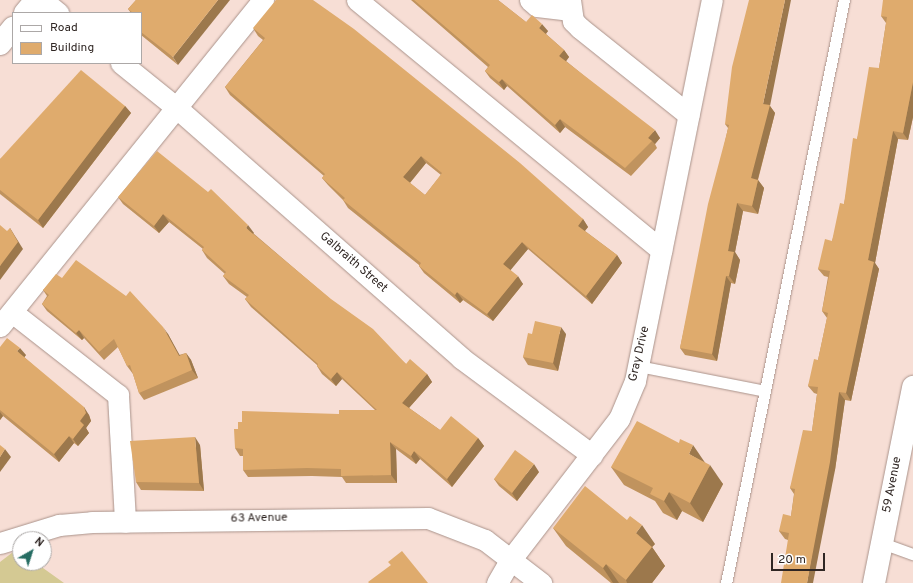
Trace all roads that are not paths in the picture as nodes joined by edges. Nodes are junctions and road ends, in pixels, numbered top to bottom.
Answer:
1 (36, 0) edge
2 (42, 0) edge
3 (263, 0) edge
4 (358, 0) edge
5 (530, 0) edge
6 (712, 0) edge
7 (844, 0) edge
8 (570, 5) edge
9 (26, 12) edge
10 (57, 12) edge
11 (12, 29) edge
12 (0, 44) edge
13 (121, 64) edge
14 (178, 109) junction
15 (689, 115) junction
16 (661, 250) junction
17 (6, 319) edge
18 (638, 366) junction
19 (913, 387) edge
20 (765, 391) junction
21 (592, 455) junction
22 (124, 522) junction
23 (0, 543) edge
24 (882, 543) junction
25 (913, 554) edge
26 (511, 559) junction
27 (497, 583) edge
28 (541, 583) edge
29 (726, 583) edge
30 (874, 583) edge

1 - 9 street
2 - 10 street
3 - 14 street
4 - 16 street
5 - 8 street
6 - 15 street, Gray Drive
7 - 20 lane
8 - 15 street
11 - 12 street
13 - 14 street, Galbraith Street
14 - 17 street
14 - 21 street, Galbraith Street
15 - 16 street, Gray Drive
16 - 18 street, Gray Drive
17 - 22 street
18 - 20 lane
18 - 21 street, Gray Drive
19 - 24 street, 59 Avenue
20 - 29 lane
21 - 26 street, Gray Drive
22 - 23 street, 63 Avenue
22 - 26 street, 63 Avenue
24 - 25 lane
24 - 30 street, 59 Avenue
26 - 27 street, Gray Drive
26 - 28 street, 63 Avenue

